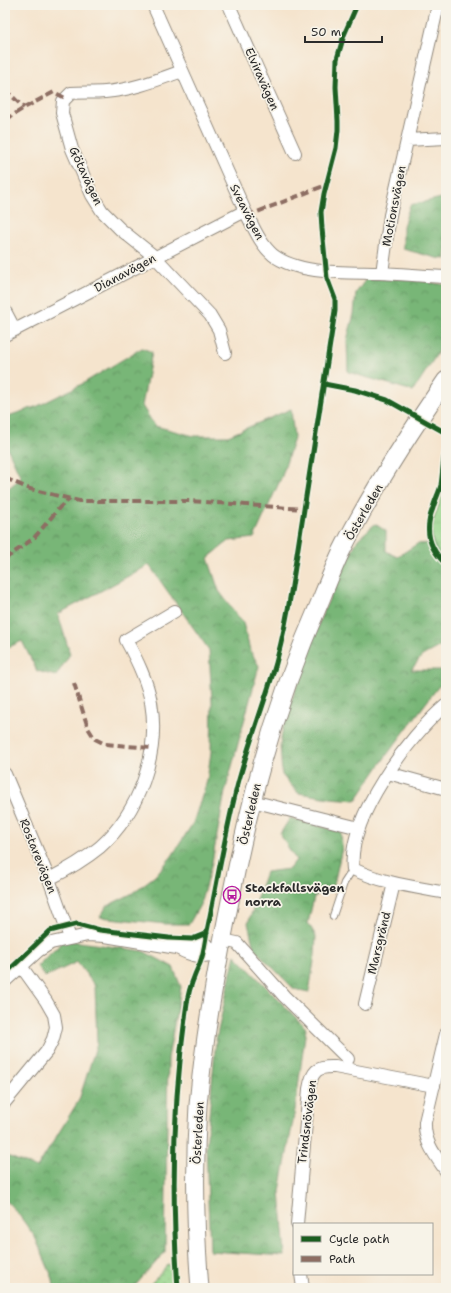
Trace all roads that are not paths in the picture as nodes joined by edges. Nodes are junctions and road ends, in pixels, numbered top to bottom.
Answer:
1 (153, 5) edge
2 (229, 5) edge
3 (438, 5) edge
4 (182, 71) junction
5 (446, 138) edge
6 (407, 140) junction
7 (295, 153) dead end
8 (245, 212) junction
9 (155, 257) junction
10 (382, 273) junction
11 (446, 277) edge
12 (5, 311) edge
13 (10, 332) edge
14 (225, 354) dead end
15 (446, 380) edge
16 (175, 611) dead end
17 (446, 705) edge
18 (388, 772) junction
19 (5, 774) edge
20 (446, 789) edge
21 (252, 801) junction
22 (359, 828) junction
23 (353, 869) junction
24 (48, 879) junction
25 (394, 883) junction
26 (446, 893) edge
27 (333, 916) dead end
28 (70, 938) junction
29 (220, 946) junction
30 (21, 966) junction
31 (5, 981) edge
32 (365, 1004) dead end
33 (446, 1034) edge
34 (348, 1059) dead end
35 (434, 1086) junction
36 (5, 1102) edge
37 (446, 1171) edge
38 (297, 1223) edge
39 (301, 1275) edge
40 (200, 1288) edge
41 (303, 1288) edge

1 - 4 street, Sveavägen
2 - 7 street, Elviravägen
3 - 6 street, Motionsvägen
4 - 8 street, Sveavägen
4 - 9 street, Götavägen
5 - 6 street
6 - 10 street, Motionsvägen
8 - 9 street, Dianavägen
8 - 10 street, Sveavägen
9 - 13 street, Dianavägen
9 - 14 street, Götavägen
10 - 11 street, Sveavägen
12 - 13 street
15 - 21 main road, Österleden
16 - 24 street
17 - 18 street
18 - 20 street
18 - 22 street
19 - 24 street, Rostarevägen
21 - 22 street
21 - 29 main road, Österleden
22 - 23 street
23 - 25 street
23 - 27 lane
24 - 28 street, Rostarevägen
25 - 26 street
25 - 32 street, Marsgränd
28 - 29 street
28 - 30 street
29 - 34 street
29 - 40 main road, Österleden
30 - 31 street
30 - 36 street
33 - 35 street
35 - 37 street
35 - 38 street, Trindsnövägen
39 - 41 street

